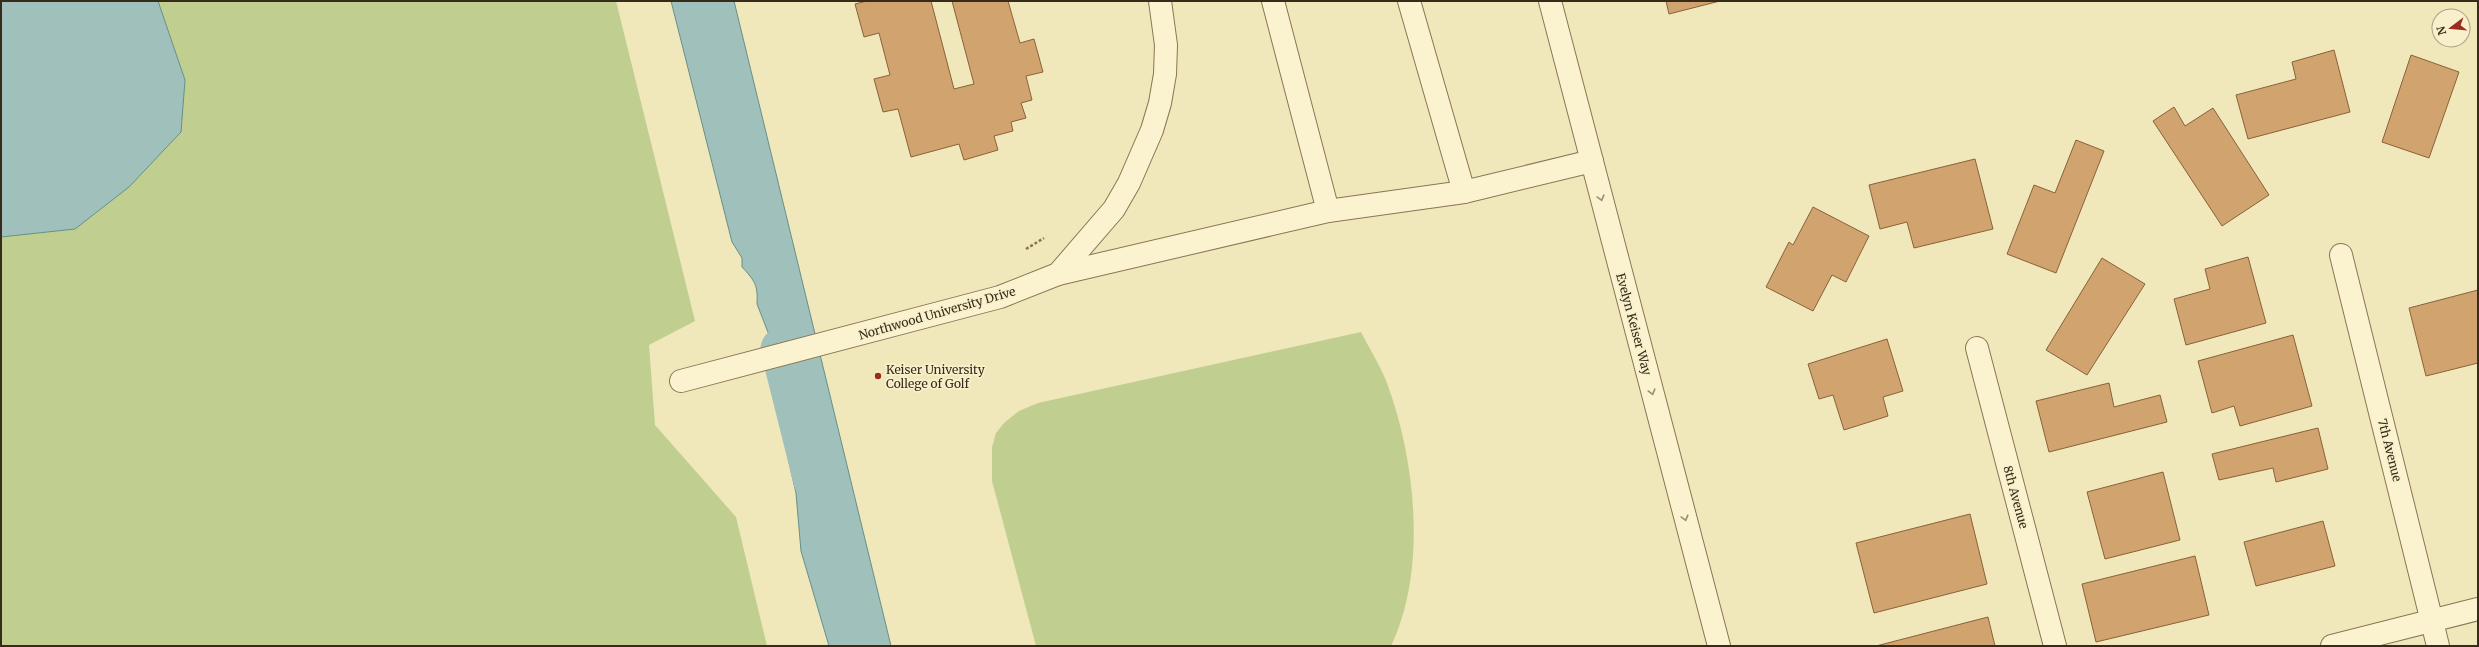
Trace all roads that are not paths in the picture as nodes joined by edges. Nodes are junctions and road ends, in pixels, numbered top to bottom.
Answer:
1 (1160, 1) edge
2 (1273, 1) edge
3 (1410, 1) edge
4 (1550, 1) edge
5 (1592, 161) junction
6 (1464, 192) junction
7 (1328, 211) junction
8 (2341, 255) dead end
9 (1058, 274) junction
10 (1977, 348) dead end
11 (682, 381) dead end
12 (2478, 609) edge
13 (2432, 621) junction
14 (1719, 646) edge
15 (2055, 646) edge
16 (2332, 646) edge
17 (2438, 646) edge

1 - 9 street, Northwood University Drive
2 - 7 street
3 - 6 street
4 - 5 street, Evelyn Keiser Way
5 - 6 street
5 -> 14 street, Evelyn Keiser Way
6 - 7 street
7 - 9 street
8 - 13 street, 7th Avenue
9 - 11 street, Northwood University Drive
10 - 15 street, 8th Avenue
12 - 13 street
13 - 16 street
13 - 17 street, 7th Avenue

